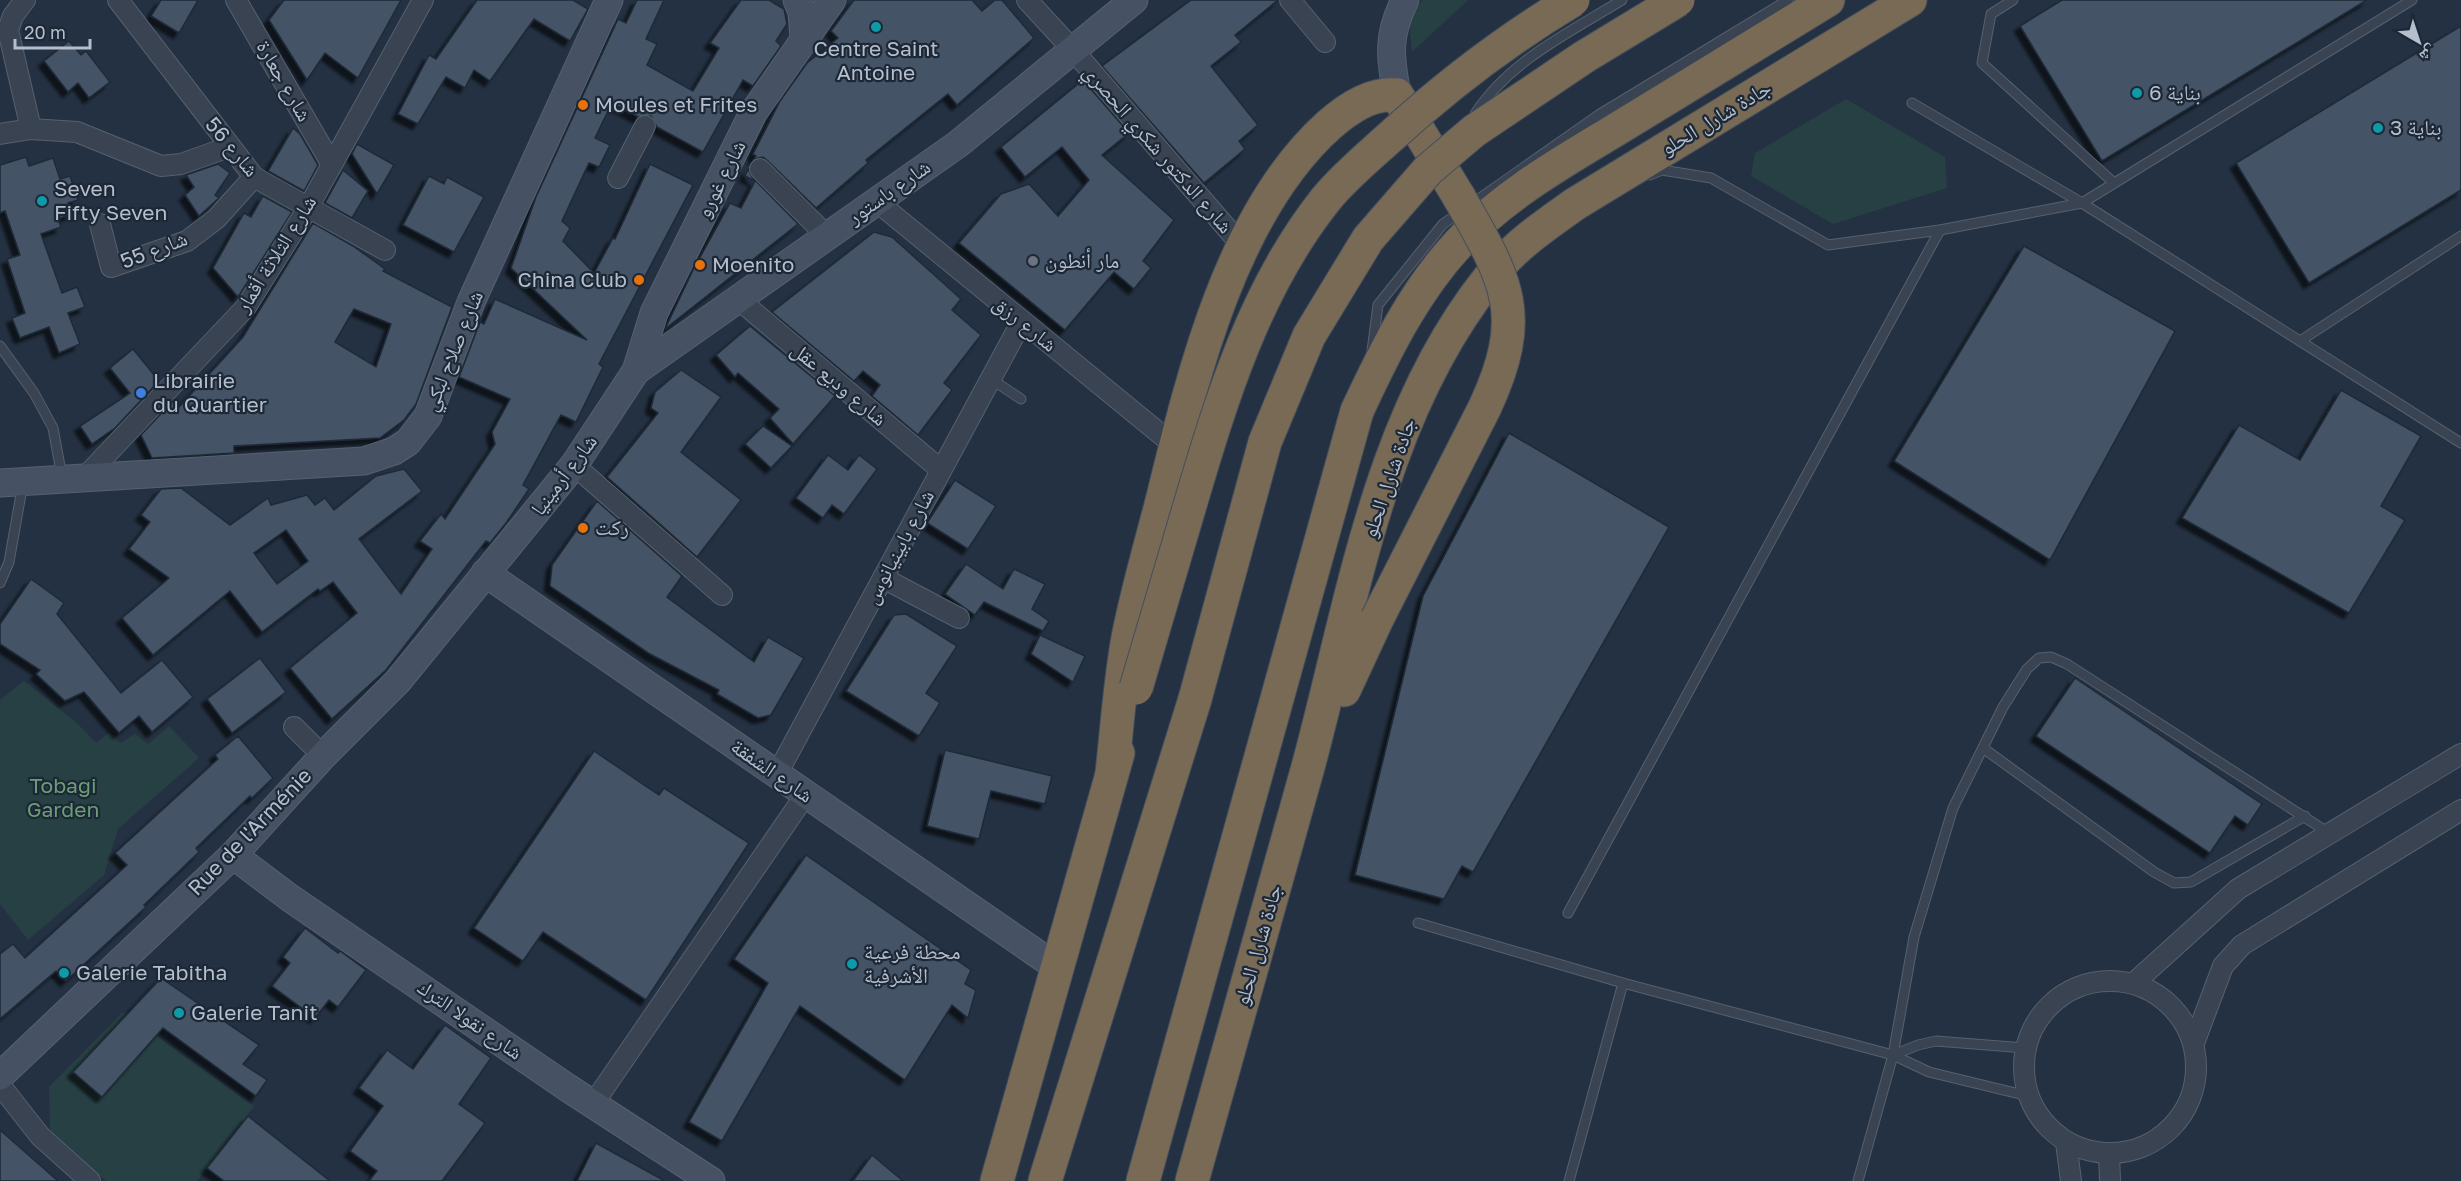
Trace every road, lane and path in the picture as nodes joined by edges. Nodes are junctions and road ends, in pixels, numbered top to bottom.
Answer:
1 (25, 0) edge
2 (118, 0) edge
3 (236, 0) edge
4 (423, 0) edge
5 (609, 0) edge
6 (797, 0) edge
7 (832, 0) edge
8 (1027, 0) edge
9 (1134, 0) edge
10 (1290, 0) edge
11 (1404, 0) edge
12 (1573, 0) edge
13 (1622, 0) edge
14 (1678, 0) edge
15 (1788, 0) edge
16 (1828, 0) edge
17 (1910, 0) edge
18 (2013, 0) edge
19 (2412, 0) edge
20 (804, 37) junction
21 (1325, 42) dead end
22 (1073, 50) junction
23 (1397, 95) junction
24 (1912, 103) dead end
25 (645, 126) dead end
26 (31, 129) junction
27 (0, 134) edge
28 (229, 147) junction
29 (1457, 157) dead end
30 (331, 163) junction
31 (760, 169) dead end
32 (254, 177) junction
33 (618, 178) dead end
34 (1641, 179) dead end
35 (1630, 183) dead end
36 (2114, 183) junction
37 (876, 201) junction
38 (2082, 203) junction
39 (1575, 204) junction
40 (308, 208) junction
41 (100, 224) dead end
42 (1940, 230) junction
43 (826, 235) junction
44 (2461, 236) edge
45 (1244, 248) junction
46 (385, 250) dead end
47 (737, 298) junction
48 (654, 313) junction
49 (1022, 321) junction
50 (682, 337) junction
51 (2300, 341) junction
52 (0, 346) edge
53 (636, 371) junction
54 (990, 379) junction
55 (1366, 391) junction
56 (1021, 399) dead end
57 (2461, 443) edge
58 (1175, 446) junction
59 (574, 465) junction
60 (941, 470) junction
61 (74, 478) junction
62 (11, 483) edge
63 (486, 573) junction
64 (883, 578) junction
65 (0, 583) edge
66 (722, 595) dead end
67 (959, 618) dead end
68 (294, 727) dead end
69 (1983, 747) junction
70 (2461, 754) edge
71 (323, 756) junction
72 (1309, 765) junction
73 (1112, 773) junction
74 (777, 774) junction
75 (806, 794) junction
76 (2461, 810) edge
77 (2305, 816) junction
78 (2330, 833) junction
79 (233, 855) junction
80 (1568, 913) dead end
81 (1418, 923) dead end
82 (1058, 968) junction
83 (1623, 982) junction
84 (2134, 983) junction
85 (2194, 1043) junction
86 (2025, 1048) junction
87 (1893, 1055) junction
88 (0, 1076) edge
89 (0, 1085) edge
90 (2028, 1096) junction
91 (593, 1104) junction
92 (2066, 1142) junction
93 (2109, 1154) junction
94 (90, 1181) edge
95 (711, 1181) edge
96 (998, 1181) edge
97 (1045, 1181) edge
98 (1143, 1181) edge
99 (1192, 1181) edge
100 (1569, 1181) edge
101 (1858, 1181) edge
102 (2071, 1181) edge
103 (2110, 1181) edge

1 - 26 street
2 - 28 street, شارع 56
3 - 30 street, شارع جعارة
4 - 30 street, شارع الثلاثة أقمار
5 - 61 street, شارع صلاح لبكي
6 - 20 street
7 - 20 street, شارع غورو
8 - 22 street, شارع الدكتور شكري الحصري
9 - 22 street, شارع باستور
10 - 21 street
11 - 23 street
12 - 73 highway, bridge
13 - 29 lane
14 - 97 highway, bridge
15 - 55 lane
16 - 55 highway, جادة شارل الحلو
17 - 39 highway, جادة شارل الحلو
18 - 36 lane
19 - 36 lane
20 - 48 street, شارع غورو
22 - 37 street, شارع باستور
22 - 45 street, شارع الدكتور شكري الحصري
23 - 45 highway
23 - 72 highway, bridge
24 - 38 lane
25 - 33 street
26 - 27 street
26 - 28 street
28 - 32 street, شارع 56
30 - 40 street, شارع الثلاثة أقمار
31 - 43 street
32 - 40 street, شارع 56
32 - 41 street, شارع 55
34 - 42 lane
35 - 39 lane
36 - 38 lane
37 - 43 street, شارع باستور
37 - 49 street, شارع رزق
38 - 42 lane
38 - 51 lane
39 - 72 highway, جادة شارل الحلو
40 - 46 street, شارع 56
40 - 61 street, شارع الثلاثة أقمار
42 - 80 lane
43 - 47 street, شارع باستور
44 - 51 lane
45 - 58 highway
47 - 50 street, شارع باستور
47 - 60 street, شارع وديع عقل
48 - 50 street
48 - 53 street, شارع غورو
49 - 54 street, شارع بابينيانوس
49 - 58 street, شارع رزق
50 - 53 street, شارع باستور
51 - 57 lane
52 - 61 lane
53 - 59 street, شارع أرمينيا
54 - 56 lane
54 - 60 street, شارع بابينيانوس
55 - 98 highway, جادة شارل الحلو
58 - 73 highway
59 - 63 street, شارع أرمينيا
59 - 66 street
60 - 64 street, شارع بابينيانوس
61 - 62 street, شارع صلاح لبكي
62 - 65 lane
63 - 71 street, Rue de l'Arménie
63 - 74 street, شارع الشفقة
64 - 67 street
64 - 74 street, شارع بابينيانوس
68 - 71 street
69 - 77 lane
69 - 77 lane
69 - 87 lane
70 - 78 street
71 - 79 street, Rue de l'Arménie
72 - 99 highway, جادة شارل الحلو
73 - 82 highway
74 - 75 street, شارع الشفقة
75 - 82 street, شارع الشفقة
75 - 91 street
76 - 85 street
77 - 78 lane
78 - 84 street
79 - 88 street, Rue de l'Arménie
79 - 91 street, شارع نقولا الترك
81 - 83 lane
82 - 96 highway
83 - 87 lane
83 - 100 lane
84 - 85 street
84 - 86 street
85 - 93 street
86 - 87 lane
86 - 90 street
87 - 90 lane
87 - 101 lane
89 - 94 street
90 - 92 street
91 - 95 street, شارع نقولا الترك
92 - 93 street
92 - 102 street
93 - 103 street

